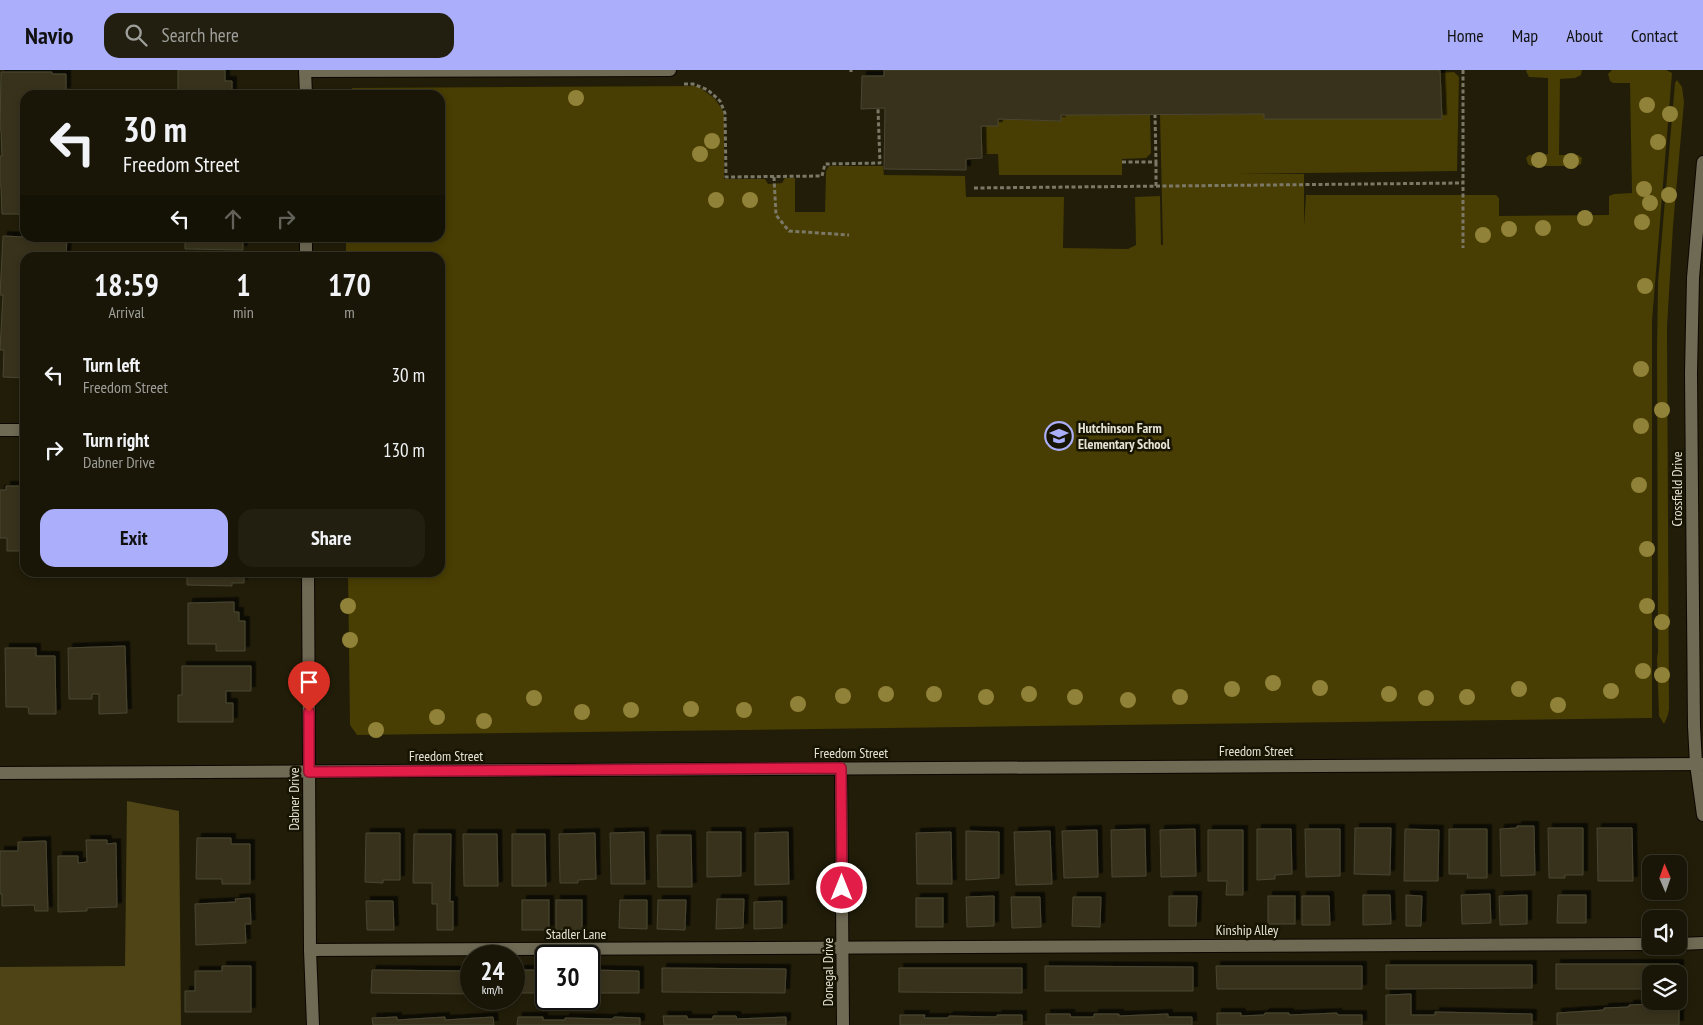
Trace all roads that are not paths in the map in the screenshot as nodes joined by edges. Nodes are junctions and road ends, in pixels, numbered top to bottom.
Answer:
1 (670, 70) edge
2 (305, 71) edge
3 (306, 90) edge
4 (1703, 162) edge
5 (0, 430) edge
6 (20, 430) edge
7 (308, 577) edge
8 (1700, 764) edge
9 (841, 768) junction
10 (309, 772) junction
11 (0, 773) edge
12 (1703, 815) edge
13 (1642, 944) edge
14 (1687, 944) edge
15 (1703, 944) edge
16 (843, 947) junction
17 (310, 950) junction
18 (313, 1025) edge
19 (843, 1025) edge

1 - 2 street
2 - 3 street
4 - 8 street, Crossfield Drive
5 - 6 street
7 - 10 street, Dabner Drive
8 - 9 street, Freedom Street
8 - 12 street, Crossfield Drive
9 - 10 street, Freedom Street
9 - 16 street, Donegal Drive
10 - 11 street, Freedom Street
10 - 17 street, Dabner Drive
13 - 16 street, Kinship Alley
14 - 15 street
16 - 17 street, Stadler Lane
16 - 19 street, Donegal Drive
17 - 18 street, Dabner Drive

